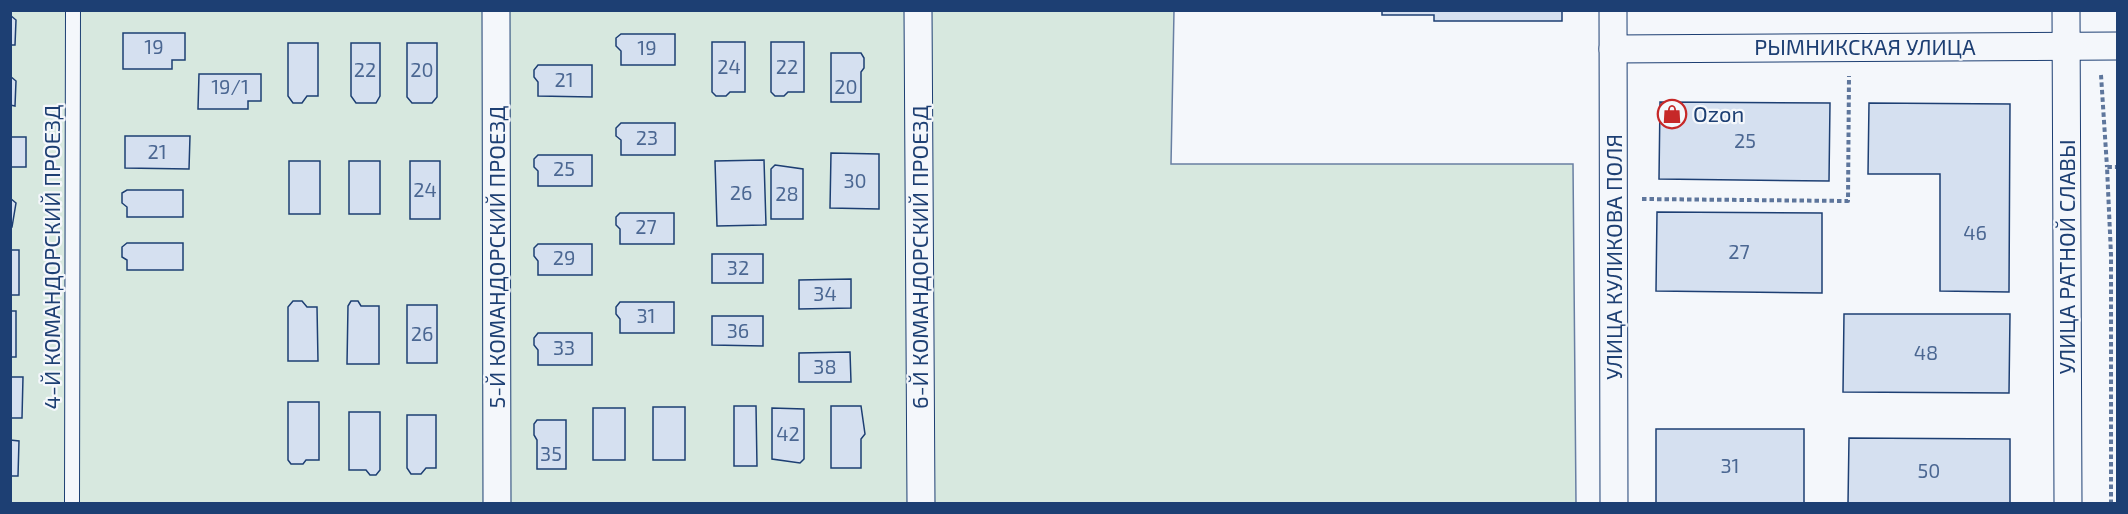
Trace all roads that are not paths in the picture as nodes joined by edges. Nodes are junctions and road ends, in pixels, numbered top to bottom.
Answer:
1 (73, 10) edge
2 (496, 10) edge
3 (918, 10) edge
4 (1613, 10) edge
5 (2066, 10) edge
6 (2066, 46) junction
7 (2118, 46) edge
8 (1613, 49) junction
9 (72, 504) edge
10 (497, 504) edge
11 (921, 504) edge
12 (1614, 504) edge
13 (2068, 504) edge

1 - 9 lane, 4-Й КОМАНДОРСКИЙ ПРОЕЗД
2 - 10 street, 5-Й КОМАНДОРСКИЙ ПРОЕЗД
3 - 11 street, 6-Й КОМАНДОРСКИЙ ПРОЕЗД
4 - 8 street, УЛИЦА КУЛИКОВА ПОЛЯ
5 - 6 street, УЛИЦА РАТНОЙ СЛАВЫ
6 - 7 street, РЫМНИКСКАЯ УЛИЦА
6 - 8 street, РЫМНИКСКАЯ УЛИЦА
6 - 13 street, УЛИЦА РАТНОЙ СЛАВЫ
8 - 12 street, УЛИЦА КУЛИКОВА ПОЛЯ

